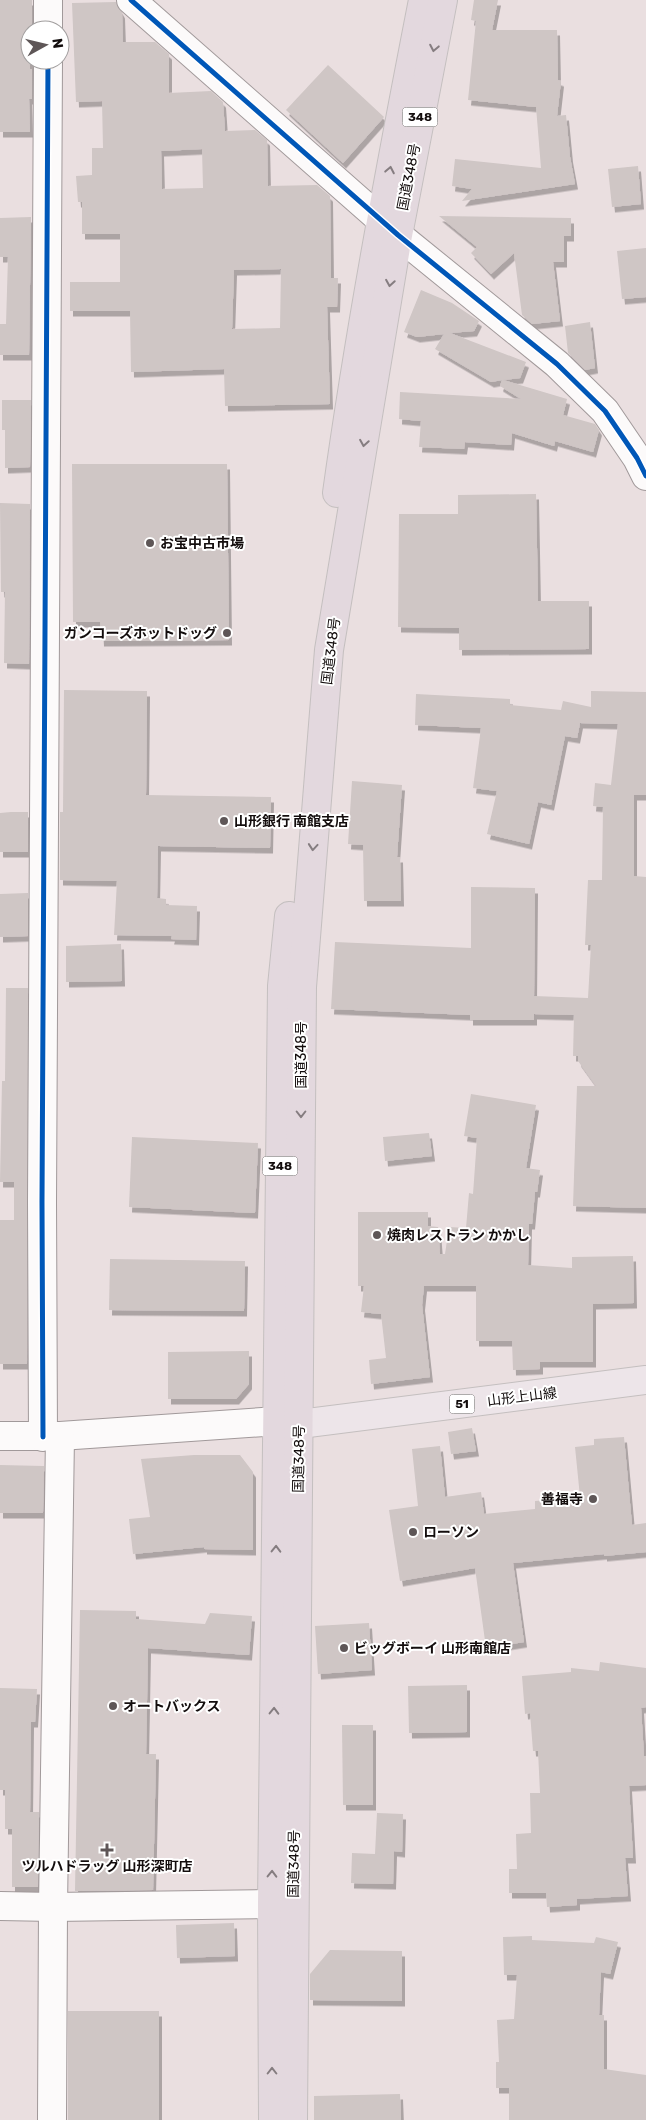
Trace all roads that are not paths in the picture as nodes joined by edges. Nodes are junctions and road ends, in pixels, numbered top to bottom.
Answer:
1 (48, 0) edge
2 (131, 0) edge
3 (423, 0) edge
4 (443, 0) edge
5 (48, 20) edge
6 (48, 70) edge
7 (389, 226) junction
8 (646, 476) edge
9 (646, 1380) edge
10 (289, 1422) junction
11 (0, 1436) edge
12 (52, 1436) junction
13 (272, 1904) junction
14 (0, 1906) edge
15 (53, 1907) junction
16 (52, 2120) edge
17 (272, 2120) edge
18 (293, 2120) edge

1 - 5 street
2 - 7 street
7 -> 3 highway, 国道348号 / 348
4 -> 7 highway, 国道348号 / 348
6 - 12 street
7 - 8 street
7 - 10 highway, 国道348号 / 348
9 - 10 main road, 山形上山線 / 51
10 - 12 street
13 -> 10 highway, 国道348号 / 348
10 - 18 highway, 国道348号 / 348
11 - 12 street
12 - 15 street
13 - 15 street
17 -> 13 highway, 国道348号 / 348
14 - 15 street
15 - 16 street

